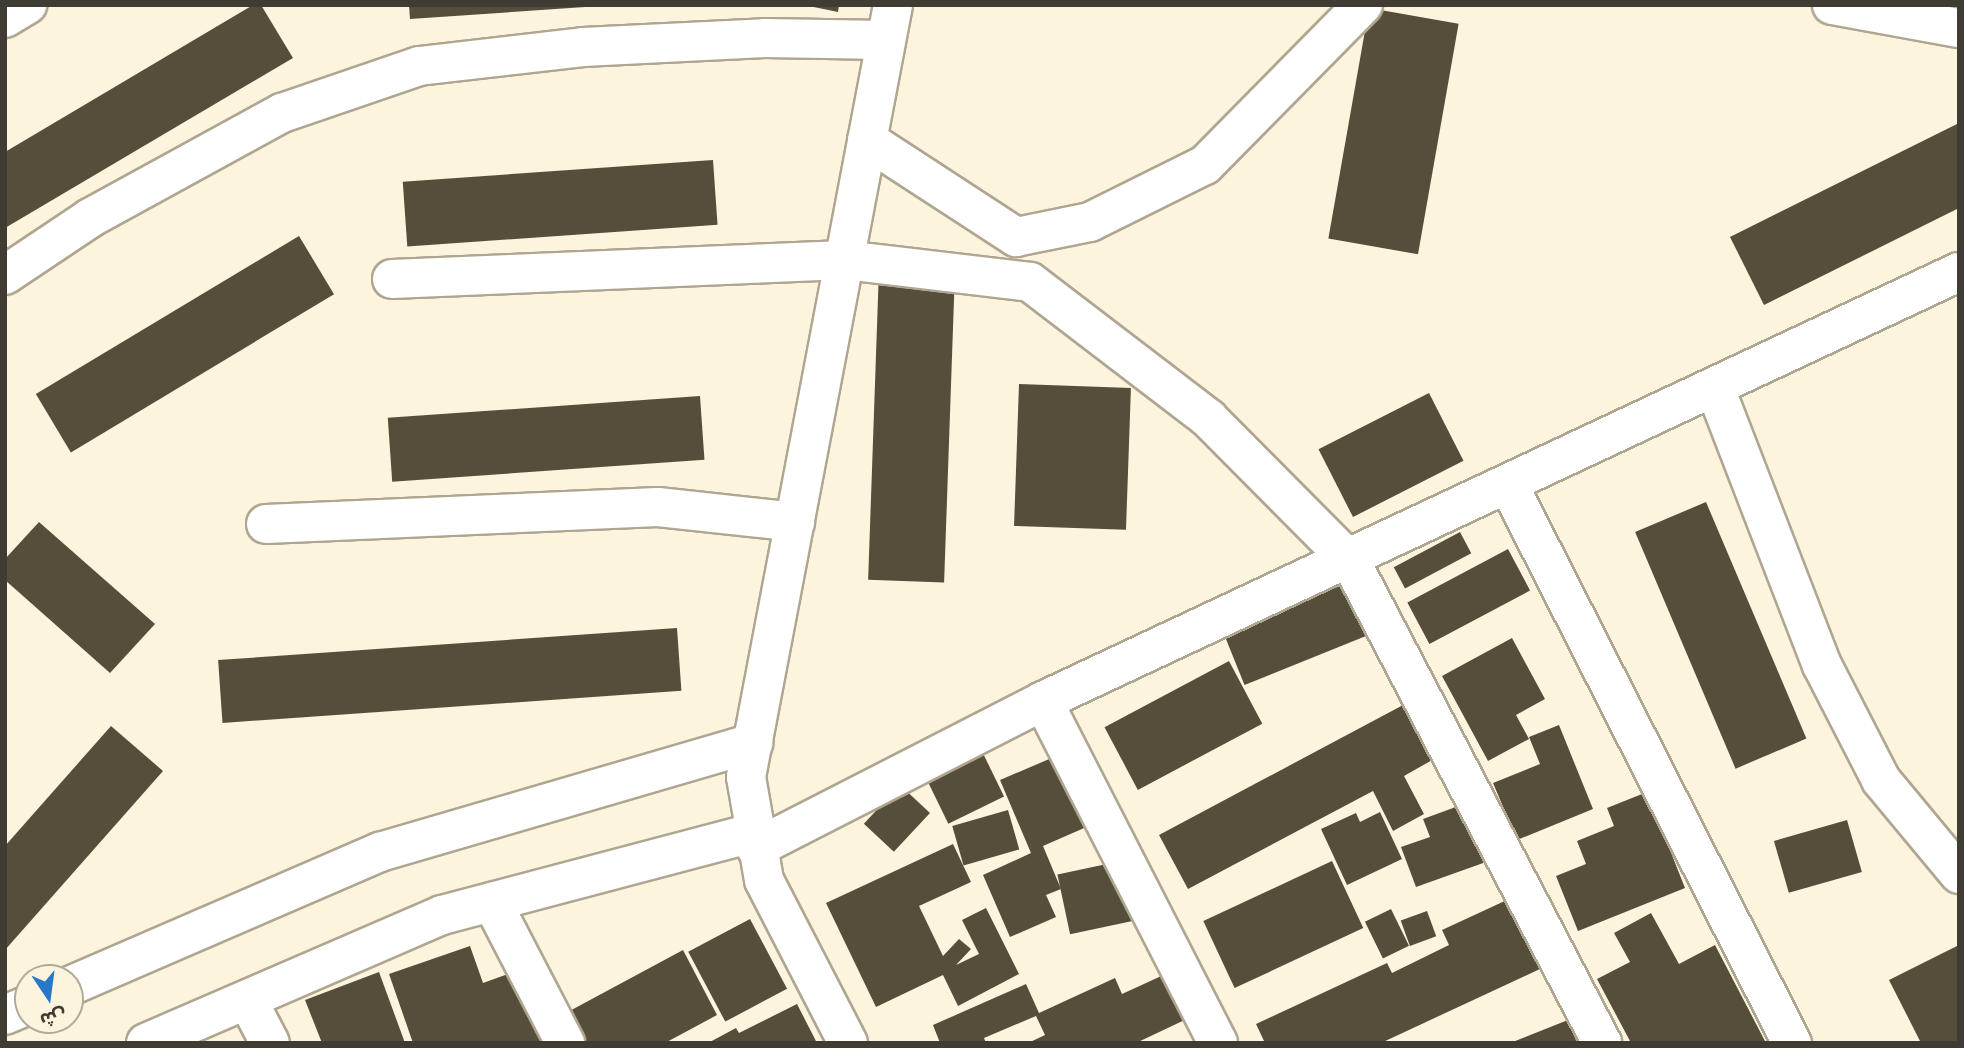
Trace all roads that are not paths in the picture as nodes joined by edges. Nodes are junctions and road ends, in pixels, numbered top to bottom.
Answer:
1 (27, 5) edge
2 (1363, 5) edge
3 (1832, 5) edge
4 (1880, 10) edge
5 (891, 14) edge
6 (5, 18) edge
7 (1959, 28) edge
8 (867, 140) junction
9 (844, 260) junction
10 (1959, 272) edge
11 (5, 275) edge
12 (392, 279) dead end
13 (1715, 388) junction
14 (1509, 486) junction
15 (794, 522) junction
16 (266, 524) dead end
17 (1351, 562) junction
18 (1043, 701) junction
19 (753, 743) junction
20 (754, 840) junction
21 (1959, 874) edge
22 (492, 902) junction
23 (84, 980) edge
24 (248, 1001) junction
25 (146, 1043) edge
26 (270, 1043) edge
27 (565, 1043) edge
28 (848, 1043) edge
29 (1218, 1043) edge
30 (1602, 1043) edge
31 (1792, 1043) edge

1 - 6 street
2 - 8 street
3 - 4 street
4 - 7 street
5 - 8 street
5 - 11 street
8 - 9 street
9 - 12 street
9 - 15 street
9 - 17 street
10 - 13 street
13 - 14 street
13 - 21 street
14 - 17 street
14 - 31 street
15 - 16 street
15 - 19 street
17 - 18 street
17 - 30 street
18 - 20 street
18 - 29 street
19 - 20 street
19 - 23 street
20 - 22 street
20 - 28 street
22 - 24 street
22 - 27 street
24 - 25 street
24 - 26 street

